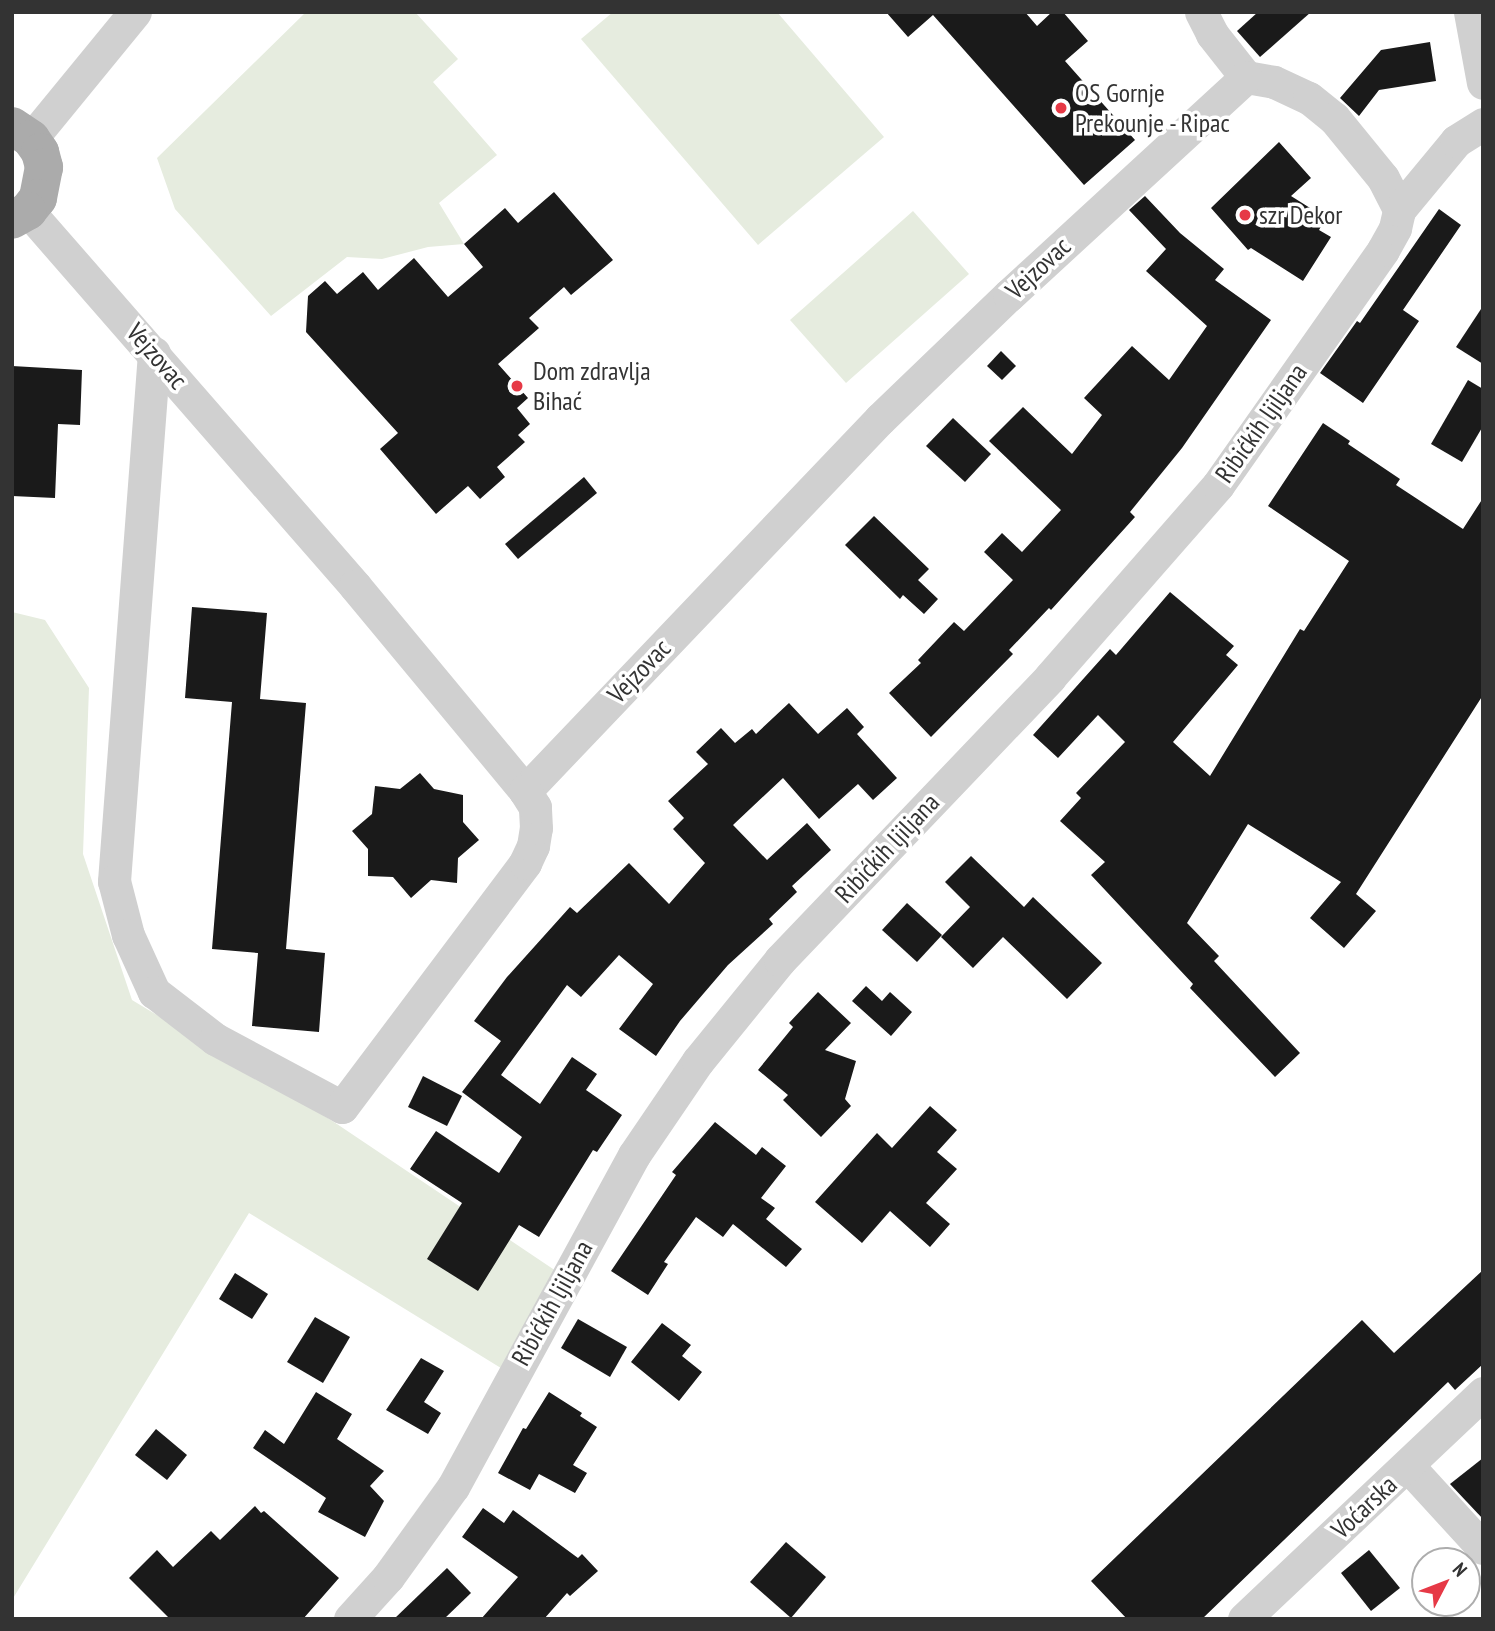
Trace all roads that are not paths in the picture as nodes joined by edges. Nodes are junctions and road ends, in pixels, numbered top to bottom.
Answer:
1 (135, 12) edge
2 (1201, 12) edge
3 (1470, 12) edge
4 (1246, 77) junction
5 (1483, 83) edge
6 (1483, 124) edge
7 (22, 132) edge
8 (1399, 210) junction
9 (20, 216) edge
10 (155, 353) junction
11 (525, 790) junction
12 (1483, 1394) edge
13 (1408, 1466) junction
14 (1483, 1548) edge
15 (350, 1619) edge
16 (1244, 1619) edge

1 - 7 street
2 - 4 street
3 - 5 street
4 - 8 street
4 - 11 street, Vejzovac
6 - 8 street, Ribićkih ljiljana
7 - 9 main road
8 - 15 street, Ribićkih ljiljana
9 - 10 street, Vejzovac
10 - 11 street, Vejzovac
10 - 11 street
12 - 13 street, Voćarska
13 - 14 street
13 - 16 street, Voćarska

